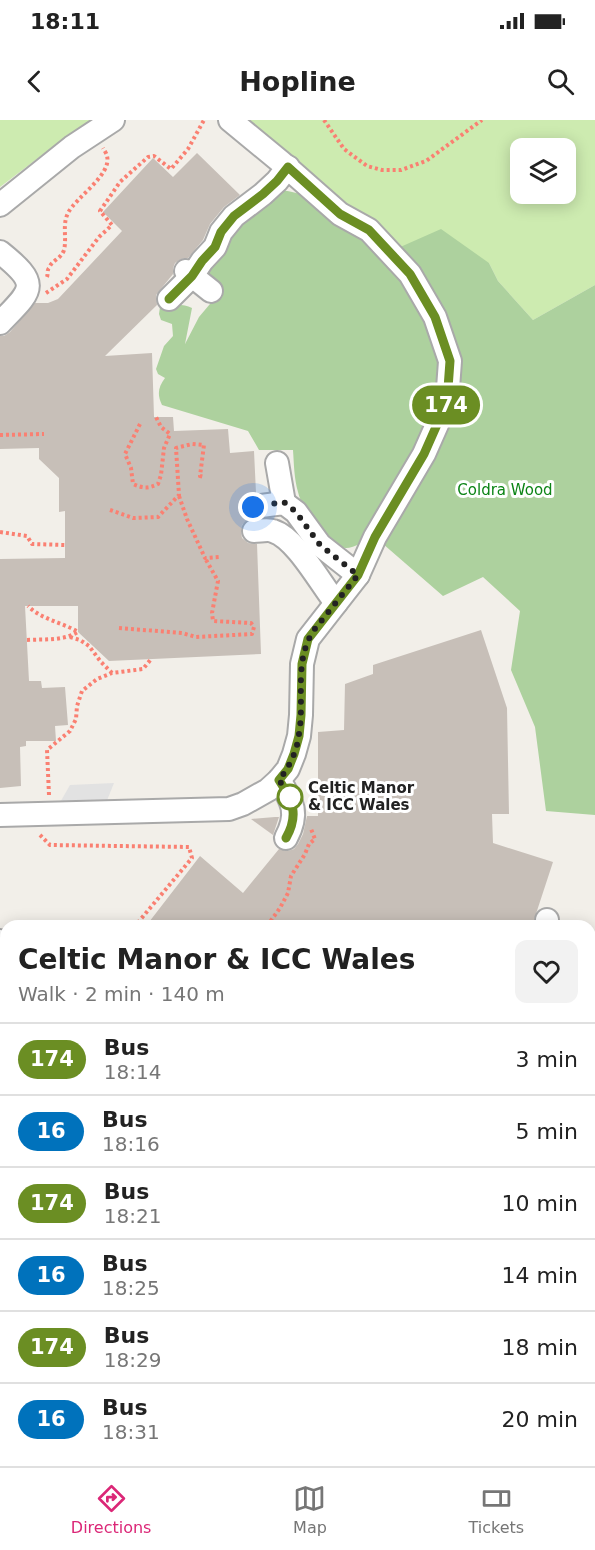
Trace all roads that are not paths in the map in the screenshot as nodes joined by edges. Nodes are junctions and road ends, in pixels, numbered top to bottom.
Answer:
1 (230, 120) edge
2 (97, 126) edge
3 (288, 167) junction
4 (0, 205) edge
5 (0, 252) edge
6 (189, 274) junction
7 (211, 291) dead end
8 (169, 299) dead end
9 (0, 323) edge
10 (277, 463) dead end
11 (284, 502) junction
12 (253, 507) dead end
13 (254, 531) dead end
14 (358, 575) junction
15 (336, 603) junction
16 (279, 780) junction
17 (10, 815) edge
18 (286, 838) dead end

1 - 3 lane
2 - 4 lane
3 - 6 lane
3 - 14 lane
5 - 9 lane
6 - 7 lane
6 - 8 lane
10 - 11 lane
11 - 12 lane
11 - 14 lane
13 - 15 lane
14 - 15 lane
15 - 16 lane
16 - 17 lane
16 - 18 lane

